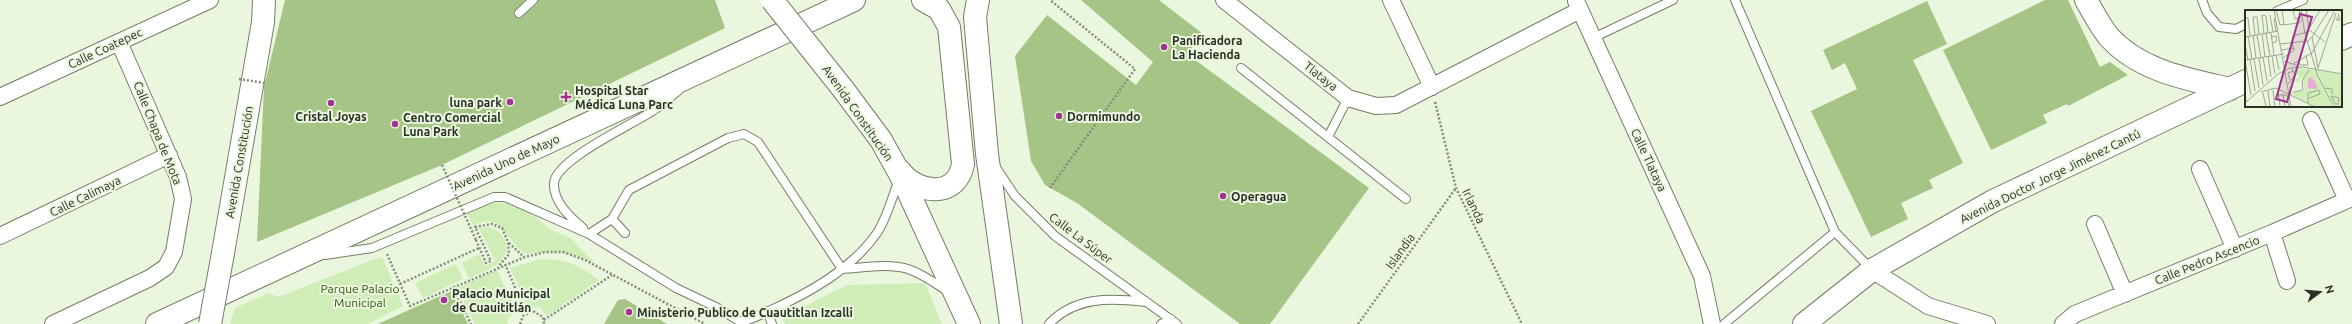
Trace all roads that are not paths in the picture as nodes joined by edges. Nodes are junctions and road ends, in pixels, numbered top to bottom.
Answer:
1 (210, 0) edge
2 (265, 0) edge
3 (533, 0) edge
4 (772, 0) edge
5 (854, 0) edge
6 (923, 0) edge
7 (978, 0) edge
8 (1224, 0) edge
9 (1391, 0) edge
10 (1673, 0) edge
11 (1736, 0) edge
12 (2086, 0) edge
13 (2202, 0) edge
14 (2303, 0) edge
15 (1578, 5) edge
16 (2279, 10) edge
17 (519, 14) dead end
18 (2245, 24) edge
19 (2352, 34) edge
20 (1594, 38) junction
21 (2342, 39) edge
22 (119, 42) junction
23 (1240, 68) dead end
24 (705, 69) junction
25 (2238, 85) edge
26 (1432, 87) junction
27 (0, 97) edge
28 (1348, 98) junction
29 (2311, 120) dead end
30 (1328, 137) junction
31 (987, 154) junction
32 (169, 155) junction
33 (2200, 169) dead end
34 (898, 171) junction
35 (1406, 199) dead end
36 (2350, 199) edge
37 (612, 219) junction
38 (2095, 224) dead end
39 (1835, 232) junction
40 (625, 233) dead end
41 (589, 234) junction
42 (2272, 234) junction
43 (0, 236) edge
44 (2235, 249) junction
45 (305, 257) junction
46 (842, 269) junction
47 (1872, 270) junction
48 (2287, 281) dead end
49 (2125, 294) junction
50 (959, 299) junction
51 (1148, 303) junction
52 (767, 311) junction
53 (1174, 322) edge
54 (53, 324) edge
55 (157, 324) edge
56 (210, 324) edge
57 (772, 324) edge
58 (969, 324) edge
59 (1011, 324) edge
60 (1049, 324) edge
61 (1161, 324) edge
62 (1712, 324) edge
63 (1724, 324) edge
64 (1804, 324) edge
65 (1988, 324) edge
66 (2063, 324) edge

1 - 22 street, Calle Coatepec
2 - 56 main road, Avenida Constitución, bridge
3 - 17 lane
4 - 34 main road, Avenida Constitución, bridge
5 - 24 main road, Avenida Uno de Mayo
6 - 34 main road
7 - 31 main road
8 - 28 street, Tlataya
9 - 26 street
10 - 20 lane
11 - 39 lane
12 - 25 main road
13 - 18 lane
14 - 16 lane
15 - 20 street, Calle Tlataya
15 - 26 street, Tlataya
19 - 21 main road
20 - 62 street, Calle Tlataya
22 - 27 street, Calle Coatepec
22 - 32 street, Calle Chapa de Mota
23 - 30 lane
24 - 41 lane
24 - 45 main road, Avenida Uno de Mayo
25 - 47 main road, Avenida Doctor Jorge Jiménez Cantú
26 - 28 street, Tlataya
28 - 30 lane
29 - 36 street
30 - 35 lane
31 - 51 lane, Calle La Súper
31 - 59 main road
32 - 43 street, Calle Calimaya
32 - 54 street, Calle Chapa de Mota
33 - 44 street
34 - 46 lane
34 - 50 main road, Avenida Constitución
36 - 42 street, Calle Pedro Ascencio
37 - 40 lane
37 - 41 lane
37 - 46 lane
38 - 49 street
39 - 47 lane
39 - 63 lane
41 - 45 lane
41 - 52 lane
42 - 44 street, Calle Pedro Ascencio
42 - 48 street
44 - 49 street, Calle Pedro Ascencio
45 - 55 main road, Avenida Uno de Mayo
46 - 50 lane
46 - 52 lane
47 - 64 main road, Avenida Doctor Jorge Jiménez Cantú
47 - 65 street
49 - 66 street, Calle Pedro Ascencio
50 - 58 main road, Avenida Constitución
51 - 53 lane, Calle La Súper
51 - 60 lane
52 - 57 lane
53 - 61 lane

